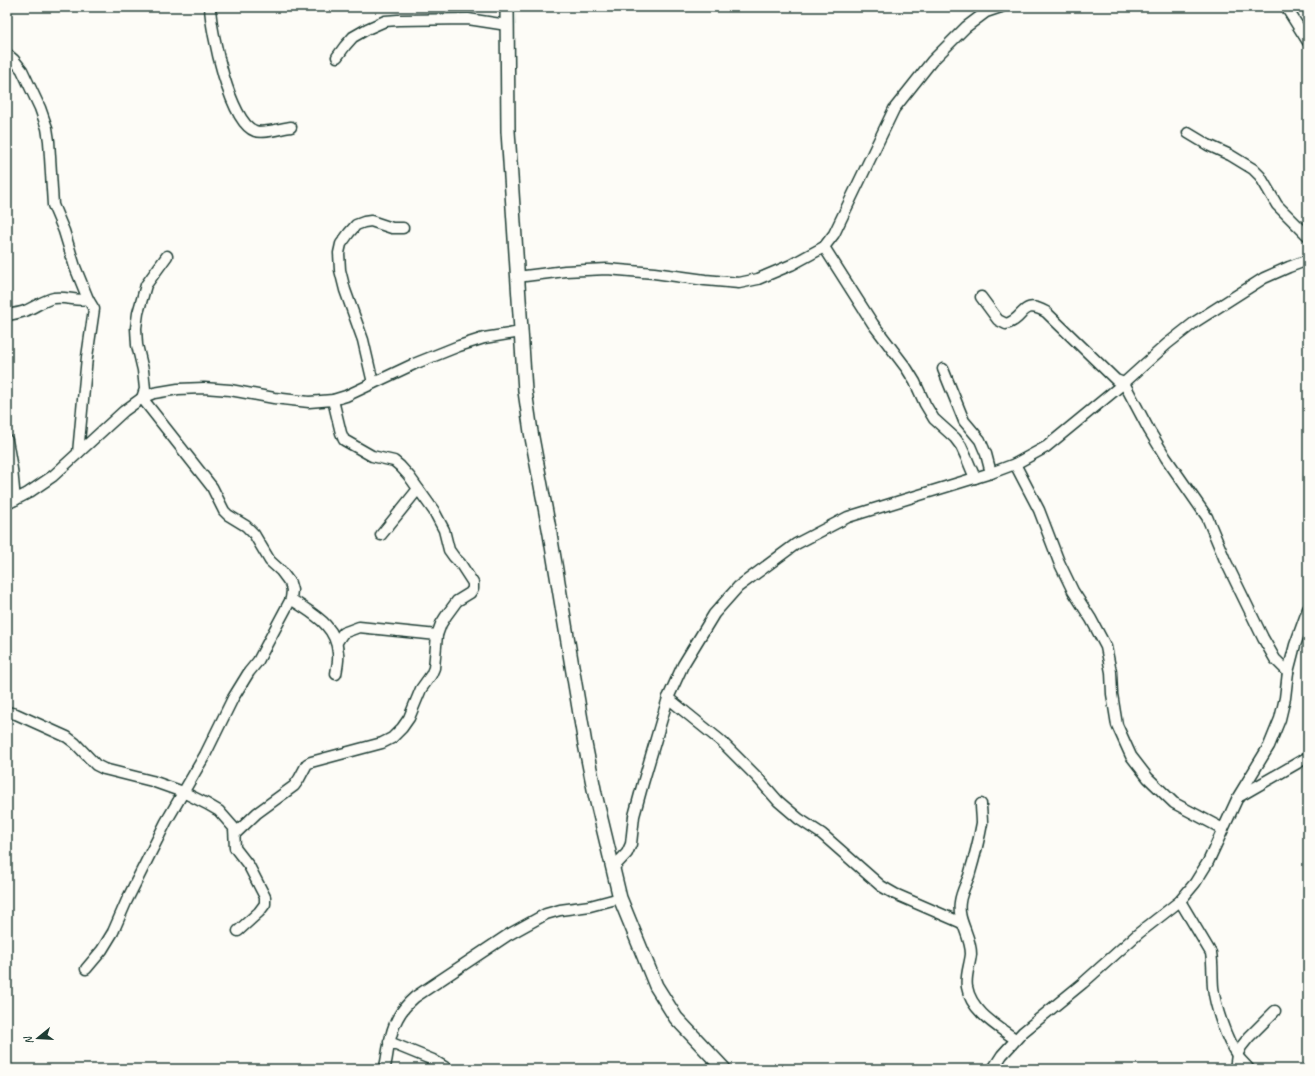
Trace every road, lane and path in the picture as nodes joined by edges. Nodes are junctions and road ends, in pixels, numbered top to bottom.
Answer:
1 (210, 7) edge
2 (507, 7) edge
3 (1001, 7) edge
4 (1286, 7) edge
5 (507, 25) junction
6 (1308, 42) edge
7 (7, 54) edge
8 (337, 57) dead end
9 (291, 127) dead end
10 (1188, 133) dead end
11 (403, 228) dead end
12 (1308, 236) edge
13 (824, 247) junction
14 (167, 256) dead end
15 (1308, 260) edge
16 (517, 277) junction
17 (981, 297) dead end
18 (88, 299) junction
19 (7, 315) edge
20 (521, 332) junction
21 (943, 369) dead end
22 (373, 383) junction
23 (1124, 383) junction
24 (142, 398) junction
25 (333, 400) junction
26 (7, 440) edge
27 (78, 454) junction
28 (1015, 464) junction
29 (991, 473) junction
30 (975, 478) junction
31 (418, 489) junction
32 (11, 502) edge
33 (381, 535) dead end
34 (290, 599) junction
35 (1308, 609) edge
36 (437, 635) junction
37 (336, 642) junction
38 (1288, 672) junction
39 (336, 674) dead end
40 (668, 698) junction
41 (7, 712) edge
42 (1308, 757) edge
43 (183, 792) junction
44 (1238, 797) junction
45 (981, 804) dead end
46 (1223, 829) junction
47 (235, 834) junction
48 (612, 869) junction
49 (620, 898) junction
50 (1180, 901) junction
51 (962, 923) junction
52 (238, 931) dead end
53 (86, 969) dead end
54 (1275, 1011) dead end
55 (1015, 1039) junction
56 (389, 1042) junction
57 (1237, 1055) junction
58 (384, 1069) edge
59 (448, 1069) edge
60 (724, 1069) edge
61 (993, 1069) edge
62 (1235, 1069) edge
63 (1249, 1069) edge

1 - 9 street
2 - 5 main road
3 - 13 street
4 - 6 street
5 - 8 street
5 - 16 main road
7 - 18 street
10 - 12 street
11 - 22 street
13 - 16 street
13 - 30 street
14 - 24 street
15 - 23 street
16 - 20 main road
17 - 23 street
18 - 19 street
18 - 27 street
20 - 22 street
20 - 48 main road
21 - 29 street
22 - 25 street
23 - 28 street
23 - 38 street
24 - 25 street
24 - 27 street
24 - 34 street
25 - 31 street
26 - 32 street
27 - 32 street
28 - 29 street
28 - 46 street
29 - 30 street
30 - 40 street
31 - 33 street
31 - 36 street
34 - 37 street
34 - 43 street
35 - 38 street
36 - 37 street
36 - 47 street
37 - 39 street
38 - 44 street
40 - 48 street
40 - 51 street
41 - 43 street
42 - 44 street
43 - 47 street
43 - 53 street
44 - 46 street
45 - 51 street
46 - 50 street
47 - 52 street
48 - 49 main road
49 - 56 street
49 - 60 main road
50 - 55 street
50 - 57 street
51 - 55 street
54 - 57 street
55 - 61 street
56 - 58 street
56 - 59 street
57 - 62 street
57 - 63 street

